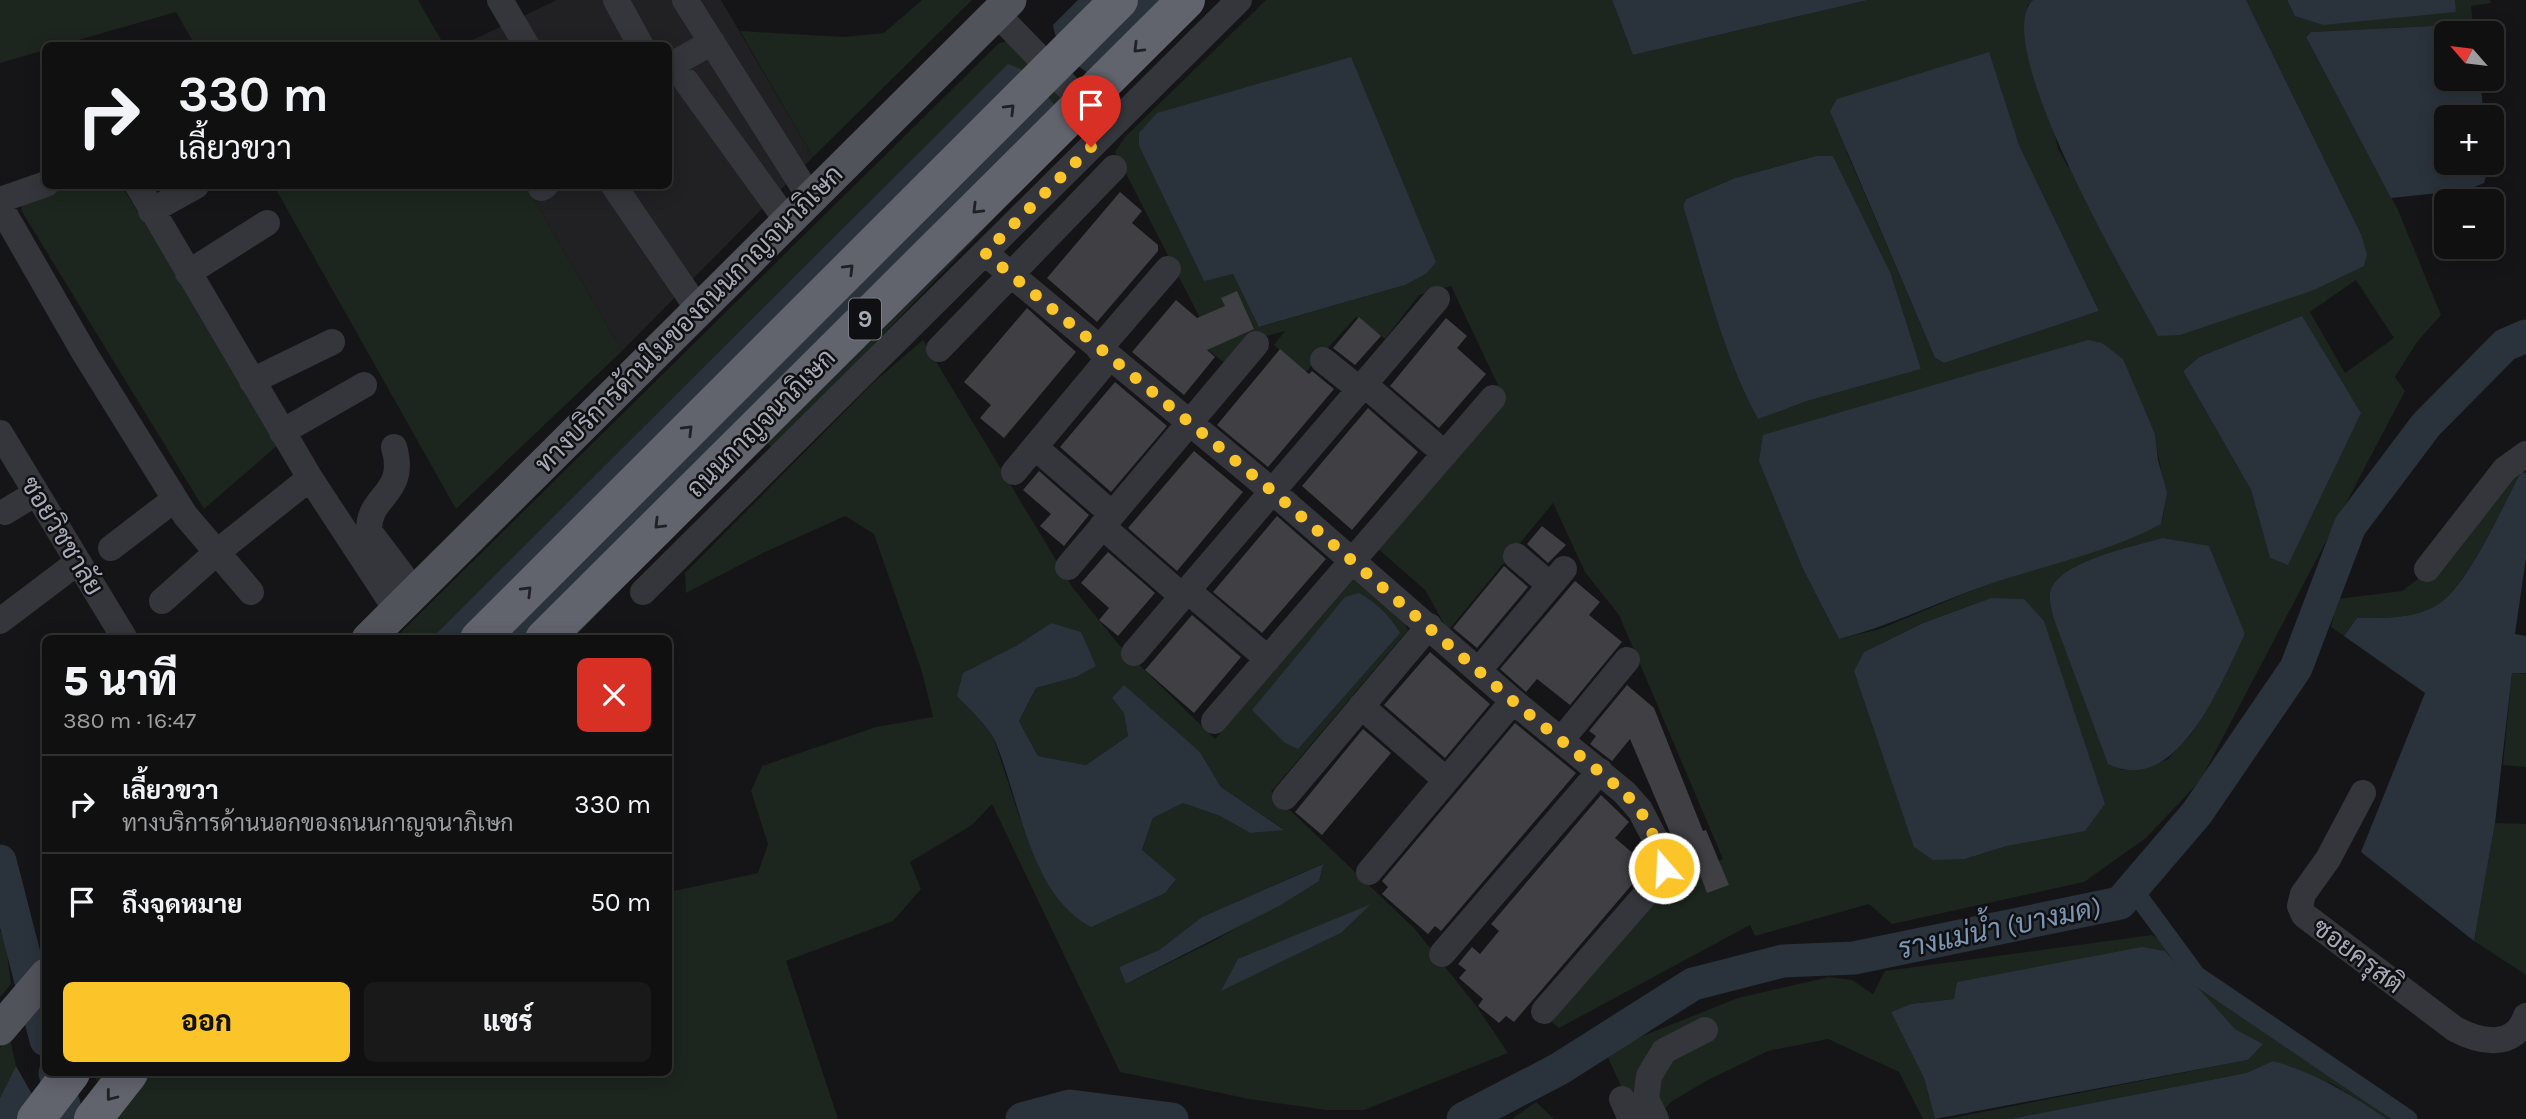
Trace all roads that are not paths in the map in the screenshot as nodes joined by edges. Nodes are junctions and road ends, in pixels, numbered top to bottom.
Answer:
1 (499, 0) edge
2 (616, 0) edge
3 (685, 0) edge
4 (1119, 0) edge
5 (1186, 0) edge
6 (1238, 0) edge
7 (1004, 7) edge
8 (525, 42) edge
9 (639, 42) edge
10 (712, 42) junction
11 (678, 74) edge
12 (1109, 129) junction
13 (1114, 168) dead end
14 (42, 185) edge
15 (140, 189) edge
16 (191, 189) edge
17 (616, 189) edge
18 (0, 200) edge
19 (0, 206) edge
20 (151, 211) junction
21 (799, 211) junction
22 (267, 223) dead end
23 (985, 253) junction
24 (1168, 269) dead end
25 (188, 273) junction
26 (1010, 273) junction
27 (1437, 299) dead end
28 (698, 309) junction
29 (332, 342) dead end
30 (1256, 344) dead end
31 (939, 349) dead end
32 (1104, 353) junction
33 (1323, 360) dead end
34 (252, 381) junction
35 (364, 386) dead end
36 (1362, 386) junction
37 (1493, 398) dead end
38 (1189, 423) junction
39 (282, 432) junction
40 (0, 433) edge
41 (394, 447) dead end
42 (1035, 447) junction
43 (1445, 454) junction
44 (2526, 454) edge
45 (1014, 472) dead end
46 (310, 478) junction
47 (1272, 491) junction
48 (36, 493) junction
49 (175, 499) junction
50 (5, 512) dead end
51 (1107, 520) junction
52 (111, 548) dead end
53 (216, 553) junction
54 (1516, 556) dead end
55 (1353, 560) junction
56 (78, 562) junction
57 (1068, 567) dead end
58 (2427, 569) dead end
59 (251, 592) dead end
60 (643, 592) dead end
61 (1185, 593) junction
62 (162, 601) dead end
63 (406, 601) junction
64 (0, 621) edge
65 (1429, 626) junction
66 (123, 635) edge
67 (372, 635) edge
68 (483, 635) edge
69 (548, 635) edge
70 (1134, 653) dead end
71 (1268, 659) junction
72 (1626, 660) dead end
73 (1479, 670) junction
74 (1513, 701) junction
75 (1361, 706) junction
76 (1214, 721) dead end
77 (1562, 739) junction
78 (1600, 771) junction
79 (1446, 780) junction
80 (2363, 793) dead end
81 (1285, 797) dead end
82 (1369, 872) dead end
83 (1442, 954) dead end
84 (42, 980) edge
85 (1544, 1011) dead end
86 (2526, 1016) edge
87 (0, 1029) edge
88 (1705, 1030) dead end
89 (69, 1076) edge
90 (127, 1076) edge
91 (36, 1119) edge
92 (93, 1119) edge
93 (1656, 1119) edge

1 - 8 street
2 - 9 street
3 - 10 street
68 -> 4 highway, ถนนกาญจนาภิเษก / 9, bridge
5 -> 69 highway, ถนนกาญจนาภิเษก / 9, bridge
6 - 12 street
7 - 12 street
7 - 21 main road, ทางบริการด้านในของถนนกาญจนาภิเษก
10 - 11 street
10 - 21 street
11 - 21 street
12 - 23 street
13 - 26 street
14 - 18 street
15 - 20 street
16 - 20 street
17 - 28 street
19 - 49 street
20 - 25 street
21 - 28 main road, ทางบริการด้านในของถนนกาญจนาภิเษก
22 - 25 street
23 - 26 street
23 - 60 street
24 - 32 street
25 - 34 street
26 - 31 street
26 - 32 street
27 - 36 street
28 - 63 main road, ทางบริการด้านในของถนนกาญจนาภิเษก
29 - 34 street
30 - 38 street
32 - 38 street
32 - 42 street
33 - 36 street
34 - 39 street
35 - 39 street
36 - 43 street
36 - 47 street
37 - 43 street
38 - 47 street
38 - 51 street
39 - 46 street
40 - 48 street, ซอยวิชชาลัย
41 - 63 street
42 - 45 street
42 - 51 street
43 - 55 street
44 - 58 street
46 - 53 street
46 - 63 street
47 - 55 street
47 - 61 street
48 - 50 street
48 - 56 street, ซอยวิชชาลัย
49 - 52 street
49 - 53 street
51 - 57 street
51 - 61 street
53 - 59 street
53 - 62 street
54 - 73 street
55 - 65 street
55 - 71 street
56 - 64 street
56 - 66 street, ซอยวิชชาลัย
61 - 70 street
61 - 71 street
63 - 67 main road, ทางบริการด้านในของถนนกาญจนาภิเษก
65 - 73 street
65 - 75 street
71 - 76 street
72 - 77 street
73 - 74 street
74 - 77 street
74 - 79 street
75 - 79 street
75 - 81 street
77 - 78 street
78 - 83 street
78 - 85 street
79 - 82 street
80 - 86 street, ซอยครุสติ
84 - 87 main road
88 - 93 street
89 - 91 highway
90 -> 92 highway

